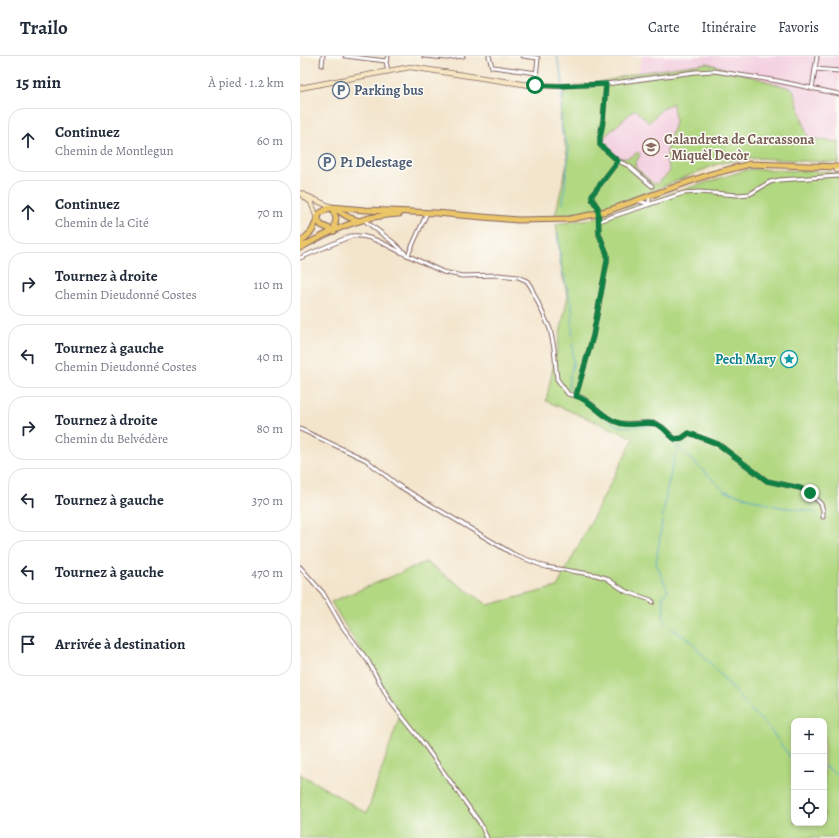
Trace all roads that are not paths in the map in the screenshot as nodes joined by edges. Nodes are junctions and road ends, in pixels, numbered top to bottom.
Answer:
1 (323, 56) edge
2 (346, 56) edge
3 (388, 56) edge
4 (424, 56) edge
5 (463, 56) edge
6 (489, 56) edge
7 (523, 56) edge
8 (542, 56) edge
9 (817, 56) edge
10 (538, 58) junction
11 (386, 61) junction
12 (322, 65) dead end
13 (815, 69) junction
14 (839, 71) edge
15 (388, 72) junction
16 (537, 73) junction
17 (606, 84) junction
18 (535, 85) junction
19 (559, 86) joint
20 (300, 88) edge
21 (812, 89) junction
22 (839, 94) edge
23 (618, 161) junction
24 (839, 169) edge
25 (839, 176) edge
26 (652, 186) dead end
27 (300, 193) edge
28 (651, 196) junction
29 (637, 200) junction
30 (649, 204) junction
31 (331, 207) junction
32 (427, 213) junction
33 (436, 213) junction
34 (317, 218) junction
35 (361, 220) junction
36 (599, 221) junction
37 (334, 231) junction
38 (300, 243) edge
39 (300, 248) edge
40 (407, 255) junction
41 (300, 258) edge
42 (576, 396) junction
43 (300, 429) edge
44 (823, 516) dead end
45 (300, 567) edge
46 (653, 602) dead end
47 (486, 838) edge

1 - 12 street
2 - 11 street
3 - 11 street
4 - 5 street
6 - 16 street
7 - 10 street
8 - 10 street
9 - 13 street
10 - 16 street
11 - 15 street
13 - 14 street
13 - 21 street
15 - 18 street
15 - 20 street
16 - 18 street
17 - 19 street
17 - 21 street
17 - 23 street
18 - 19 street
21 - 22 street
23 - 26 street
23 - 36 street
24 - 28 main road
25 - 30 street
27 - 31 street
27 - 34 street
28 - 29 main road
28 - 30 street
29 - 30 street
29 - 33 main road, bridge
30 - 36 street
31 - 33 main road
31 - 34 main road
31 - 35 main road
31 - 37 main road
32 - 33 main road
32 - 35 main road
32 - 40 street
34 - 37 main road
34 - 38 main road
35 - 37 main road
35 - 40 street
36 - 42 street
37 - 39 main road
40 - 41 street
40 - 42 street
42 - 44 street
43 - 46 street
45 - 47 street

